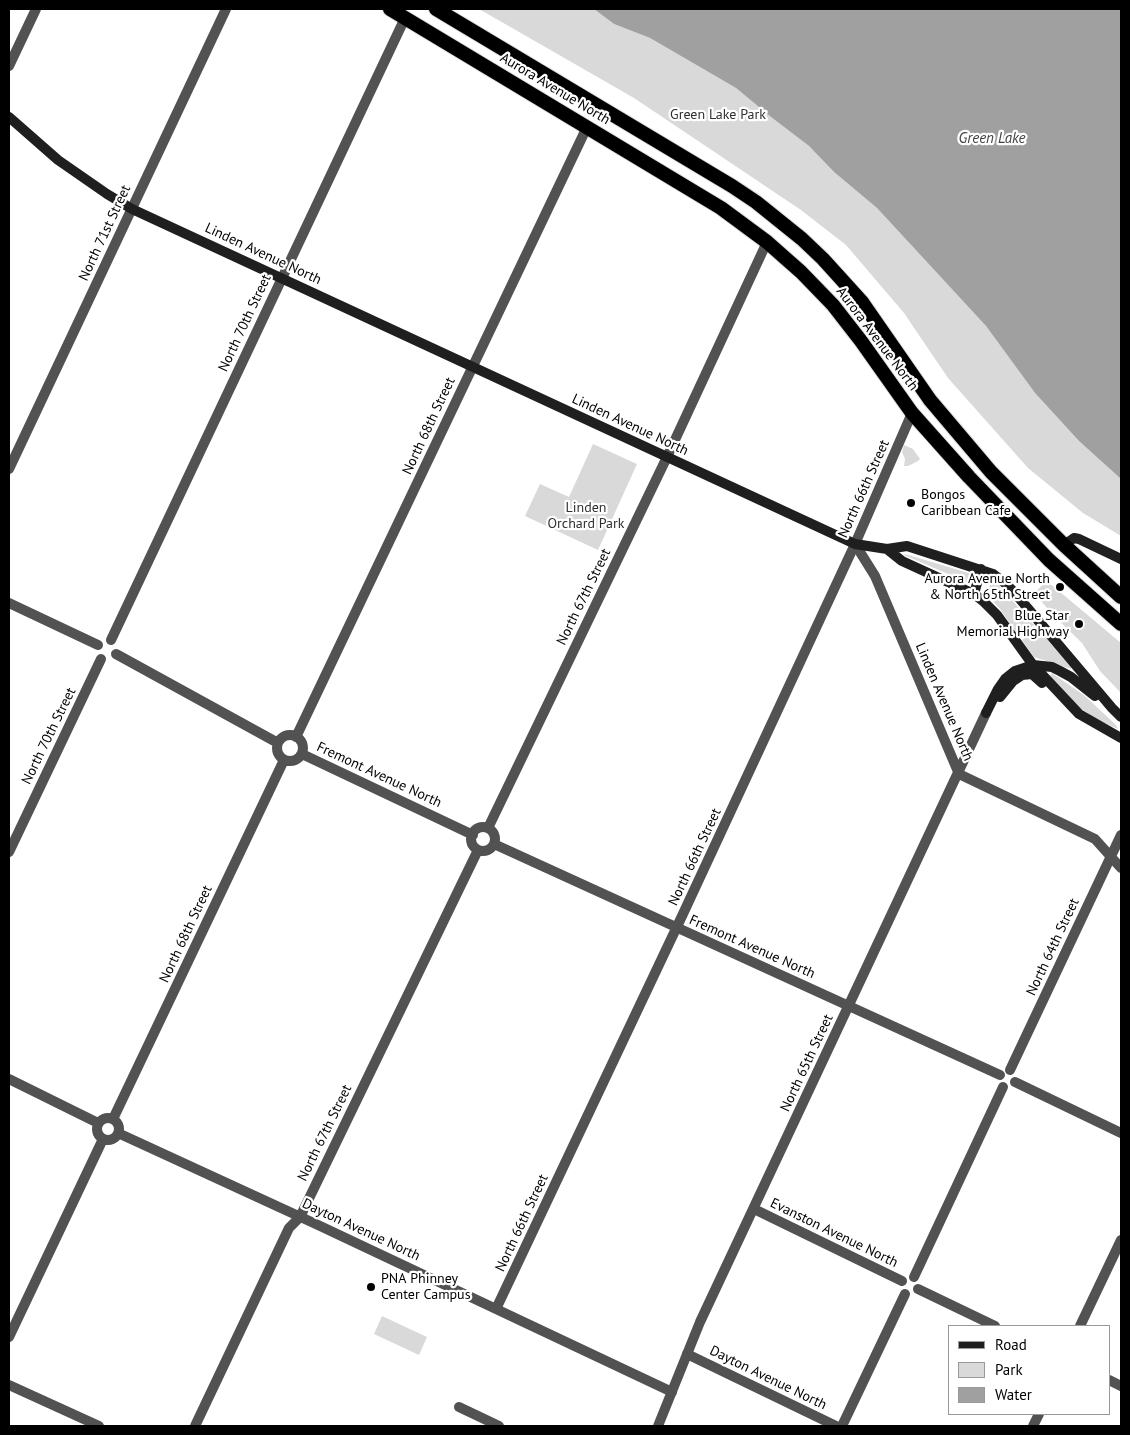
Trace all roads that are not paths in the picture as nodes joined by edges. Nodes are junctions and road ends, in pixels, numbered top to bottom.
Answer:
1 (36, 9) edge
2 (226, 9) edge
3 (390, 9) edge
4 (436, 9) edge
5 (405, 18) junction
6 (9, 66) edge
7 (9, 118) edge
8 (587, 127) junction
9 (132, 209) junction
10 (767, 242) junction
11 (282, 278) junction
12 (473, 367) junction
13 (912, 413) junction
14 (666, 457) junction
15 (9, 469) edge
16 (855, 544) junction
17 (1064, 545) junction
18 (887, 549) junction
19 (1121, 559) edge
20 (981, 569) junction
21 (974, 594) junction
22 (1121, 596) edge
23 (9, 603) edge
24 (1121, 624) edge
25 (111, 640) junction
26 (98, 645) junction
27 (116, 654) junction
28 (101, 659) junction
29 (1034, 665) junction
30 (1112, 708) junction
31 (986, 713) junction
32 (1079, 714) junction
33 (1121, 717) edge
34 (296, 737) junction
35 (1121, 738) edge
36 (278, 743) junction
37 (302, 754) junction
38 (284, 760) junction
39 (959, 774) junction
40 (488, 828) junction
41 (473, 835) junction
42 (1121, 835) edge
43 (494, 844) junction
44 (478, 850) junction
45 (9, 852) edge
46 (1111, 857) junction
47 (1121, 868) edge
48 (676, 928) junction
49 (849, 1006) junction
50 (1010, 1070) junction
51 (1000, 1075) junction
52 (9, 1079) edge
53 (1015, 1082) junction
54 (1004, 1087) junction
55 (113, 1119) junction
56 (98, 1123) junction
57 (1121, 1132) edge
58 (118, 1133) junction
59 (103, 1139) junction
60 (754, 1209) junction
61 (300, 1217) junction
62 (1121, 1240) edge
63 (914, 1277) junction
64 (902, 1281) junction
65 (918, 1289) junction
66 (905, 1294) junction
67 (496, 1309) junction
68 (993, 1325) edge
69 (1080, 1325) edge
70 (9, 1337) edge
71 (687, 1354) junction
72 (9, 1385) edge
73 (672, 1392) junction
74 (459, 1408) dead end
75 (99, 1426) edge
76 (196, 1426) edge
77 (498, 1426) edge
78 (658, 1426) edge
79 (836, 1426) edge
80 (842, 1426) edge

1 - 6 street
2 - 9 street, North 71st Street
3 - 5 highway, Aurora Avenue North
4 - 17 highway, Aurora Avenue North
5 - 8 highway, Aurora Avenue North
5 - 11 street, North 70th Street
7 - 9 main road, Linden Avenue North
8 - 10 highway, Aurora Avenue North
8 - 12 street, North 68th Street
9 - 11 main road, Linden Avenue North
9 - 15 street, North 71st Street
10 - 13 highway, Aurora Avenue North
10 - 14 street, North 67th Street
11 - 12 main road, Linden Avenue North
11 - 25 street, North 70th Street
12 - 14 main road, Linden Avenue North
12 - 34 street, North 68th Street
13 - 16 street, North 66th Street
13 - 24 highway, Aurora Avenue North
14 - 16 main road, Linden Avenue North
14 - 40 street, North 67th Street
16 - 18 main road
16 - 39 street, Linden Avenue North
16 - 48 street, North 66th Street
17 - 19 main road
17 - 22 highway, Aurora Avenue North
18 - 20 main road
18 - 21 main road
20 - 21 main road
20 - 30 main road
21 - 29 main road
23 - 26 street
25 - 26 street
25 - 27 street
26 - 28 street
27 - 28 street
27 - 36 street
28 - 45 street, North 70th Street
29 - 30 main road
29 - 31 main road
29 - 32 main road
30 - 33 main road
31 - 32 main road
31 - 39 street, North 65th Street
32 - 35 main road
34 - 36 street
34 - 37 street
36 - 38 street
37 - 38 street
37 - 41 street, Fremont Avenue North
38 - 55 street, North 68th Street
39 - 46 street, Linden Avenue North
39 - 49 street, North 65th Street
40 - 41 street
40 - 43 street
41 - 44 street
42 - 46 street, North 64th Street
43 - 44 street
43 - 48 street, Fremont Avenue North
44 - 61 street, North 67th Street
46 - 47 street, Linden Avenue North
46 - 50 street, North 64th Street
48 - 49 street, Fremont Avenue North
48 - 67 street, North 66th Street
49 - 51 street, Fremont Avenue North
49 - 60 street, North 65th Street
50 - 51 street
50 - 53 street
51 - 54 street
52 - 56 street
53 - 54 street
53 - 57 street
54 - 63 street
55 - 56 street
55 - 58 street
56 - 59 street
58 - 59 street
58 - 61 street, Dayton Avenue North
59 - 70 street
60 - 64 street, Evanston Avenue North
60 - 71 street, North 65th Street
61 - 67 street, Dayton Avenue North
61 - 76 street, North 67th Street
62 - 69 street
63 - 64 street
63 - 65 street
64 - 66 street
65 - 66 street
65 - 68 street
66 - 80 street
67 - 73 street, Dayton Avenue North
71 - 73 street, North 65th Street
71 - 79 street, Dayton Avenue North
72 - 75 street
73 - 78 street, North 65th Street
74 - 77 street

